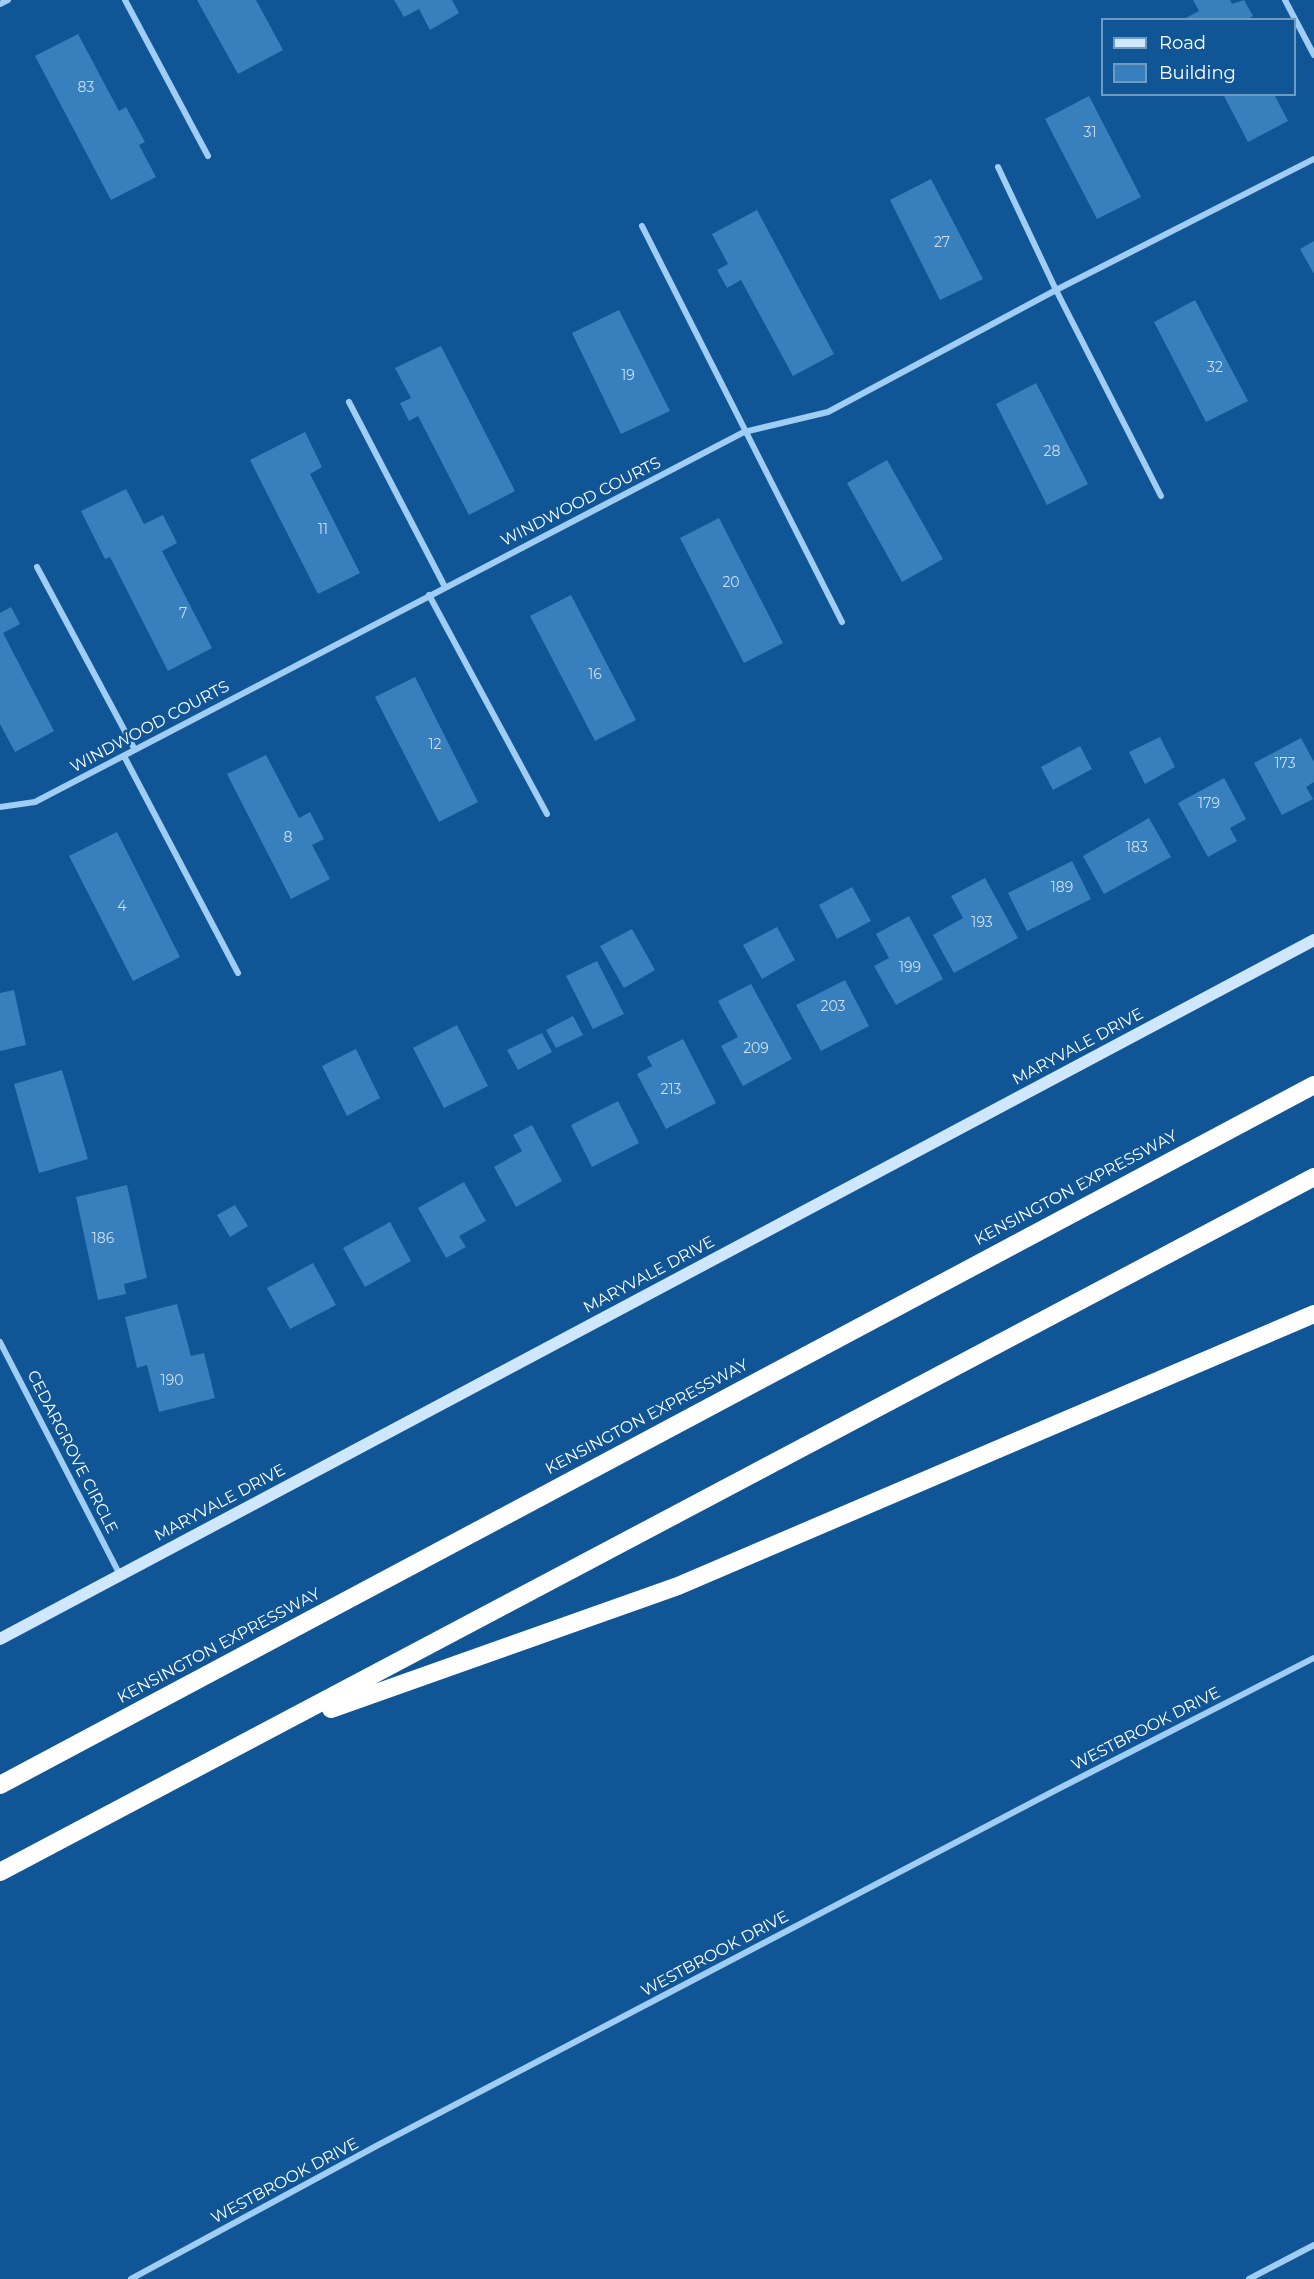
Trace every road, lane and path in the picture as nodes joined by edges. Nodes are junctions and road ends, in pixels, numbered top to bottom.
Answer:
1 (8, 0) edge
2 (126, 0) edge
3 (1285, 0) edge
4 (0, 4) edge
5 (1294, 18) edge
6 (1296, 21) edge
7 (1314, 55) edge
8 (208, 156) dead end
9 (1314, 159) edge
10 (998, 167) dead end
11 (642, 226) dead end
12 (1056, 290) junction
13 (349, 402) dead end
14 (744, 432) junction
15 (1161, 496) dead end
16 (37, 567) dead end
17 (445, 587) junction
18 (429, 595) junction
19 (842, 622) dead end
20 (135, 750) junction
21 (124, 756) junction
22 (0, 807) edge
23 (547, 814) dead end
24 (1314, 940) edge
25 (238, 973) dead end
26 (1314, 1085) edge
27 (1314, 1177) edge
28 (1314, 1314) edge
29 (0, 1342) edge
30 (120, 1575) junction
31 (0, 1639) edge
32 (1314, 1658) edge
33 (270, 1731) junction
34 (0, 1785) edge
35 (0, 1872) edge
36 (1314, 2245) edge
37 (131, 2279) edge
38 (1249, 2279) edge

1 - 4 street
2 - 8 street
3 - 5 street
6 - 7 street
9 - 12 street, WINDWOOD COURTS
10 - 12 street
11 - 14 street
12 - 14 street, WINDWOOD COURTS
12 - 15 street
13 - 17 street
14 - 17 street, WINDWOOD COURTS
14 - 19 street
16 - 20 street
17 - 18 street, WINDWOOD COURTS
18 - 20 street, WINDWOOD COURTS
18 - 23 street
20 - 21 street, WINDWOOD COURTS
21 - 22 street, WINDWOOD COURTS
21 - 25 street
24 - 30 street, MARYVALE DRIVE
26 - 34 highway, KENSINGTON EXPRESSWAY
27 - 33 highway
28 - 33 highway
29 - 30 street, CEDARGROVE CIRCLE
30 - 31 street, MARYVALE DRIVE
32 - 37 street, WESTBROOK DRIVE
33 - 35 highway
36 - 38 street

